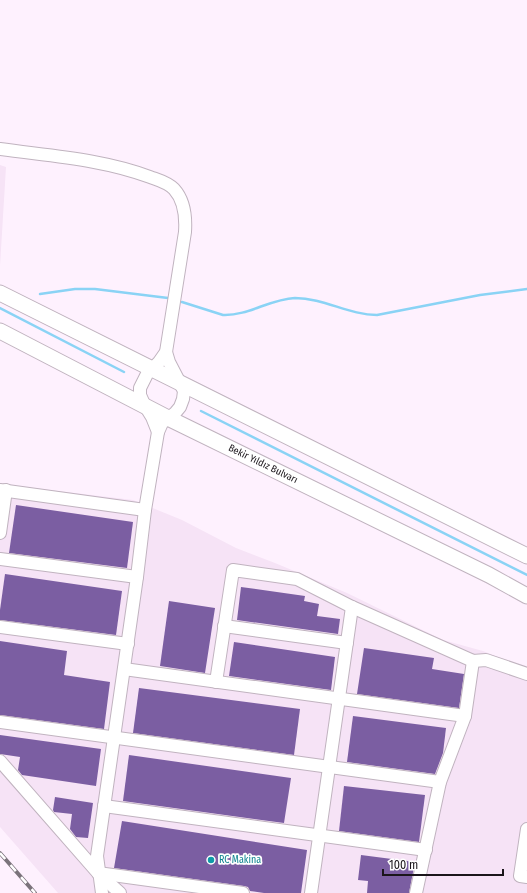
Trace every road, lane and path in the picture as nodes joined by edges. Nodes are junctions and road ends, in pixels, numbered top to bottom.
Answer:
1 (0, 148) edge
2 (0, 293) edge
3 (0, 331) edge
4 (166, 352) junction
5 (152, 368) junction
6 (180, 382) junction
7 (144, 404) junction
8 (168, 418) junction
9 (158, 432) junction
10 (3, 490) edge
11 (145, 510) junction
12 (0, 533) edge
13 (527, 556) edge
14 (0, 559) edge
15 (137, 577) junction
16 (527, 596) edge
17 (352, 607) junction
18 (224, 626) junction
19 (0, 627) edge
20 (347, 643) junction
21 (128, 644) junction
22 (473, 661) junction
23 (124, 669) junction
24 (527, 674) edge
25 (216, 682) junction
26 (339, 698) junction
27 (465, 716) junction
28 (0, 722) edge
29 (114, 737) junction
30 (0, 762) edge
31 (329, 766) junction
32 (440, 782) junction
33 (104, 806) junction
34 (527, 829) edge
35 (319, 836) junction
36 (426, 850) junction
37 (98, 873) junction
38 (527, 877) edge
39 (102, 893) edge
40 (120, 893) edge
41 (238, 893) edge
42 (311, 893) edge
43 (416, 893) edge

1 - 4 street
2 - 5 main road
3 - 7 main road, Bekir Yıldız Bulvarı
4 - 5 street
4 - 6 street
5 - 6 main road
5 - 7 street
6 - 8 street
6 - 13 main road
7 - 8 main road, Bekir Yıldız Bulvarı
7 - 9 street
8 - 9 street
8 - 16 main road, Bekir Yıldız Bulvarı
9 - 11 street
10 - 11 street
10 - 12 street
11 - 15 street
14 - 15 street
15 - 21 street
17 - 18 street
17 - 20 street
17 - 22 street
18 - 20 street
18 - 25 street
19 - 21 street
20 - 26 street
21 - 23 street
22 - 24 street
22 - 27 street
23 - 25 street
23 - 29 street
25 - 26 street
26 - 27 street
26 - 31 street
27 - 32 street
28 - 29 street
29 - 31 street
29 - 33 street
30 - 37 street
31 - 32 street
31 - 35 street
32 - 36 street
33 - 35 street
33 - 37 street
34 - 38 street
35 - 36 street
35 - 42 street
36 - 43 street
37 - 39 street
37 - 40 street
37 - 41 street

